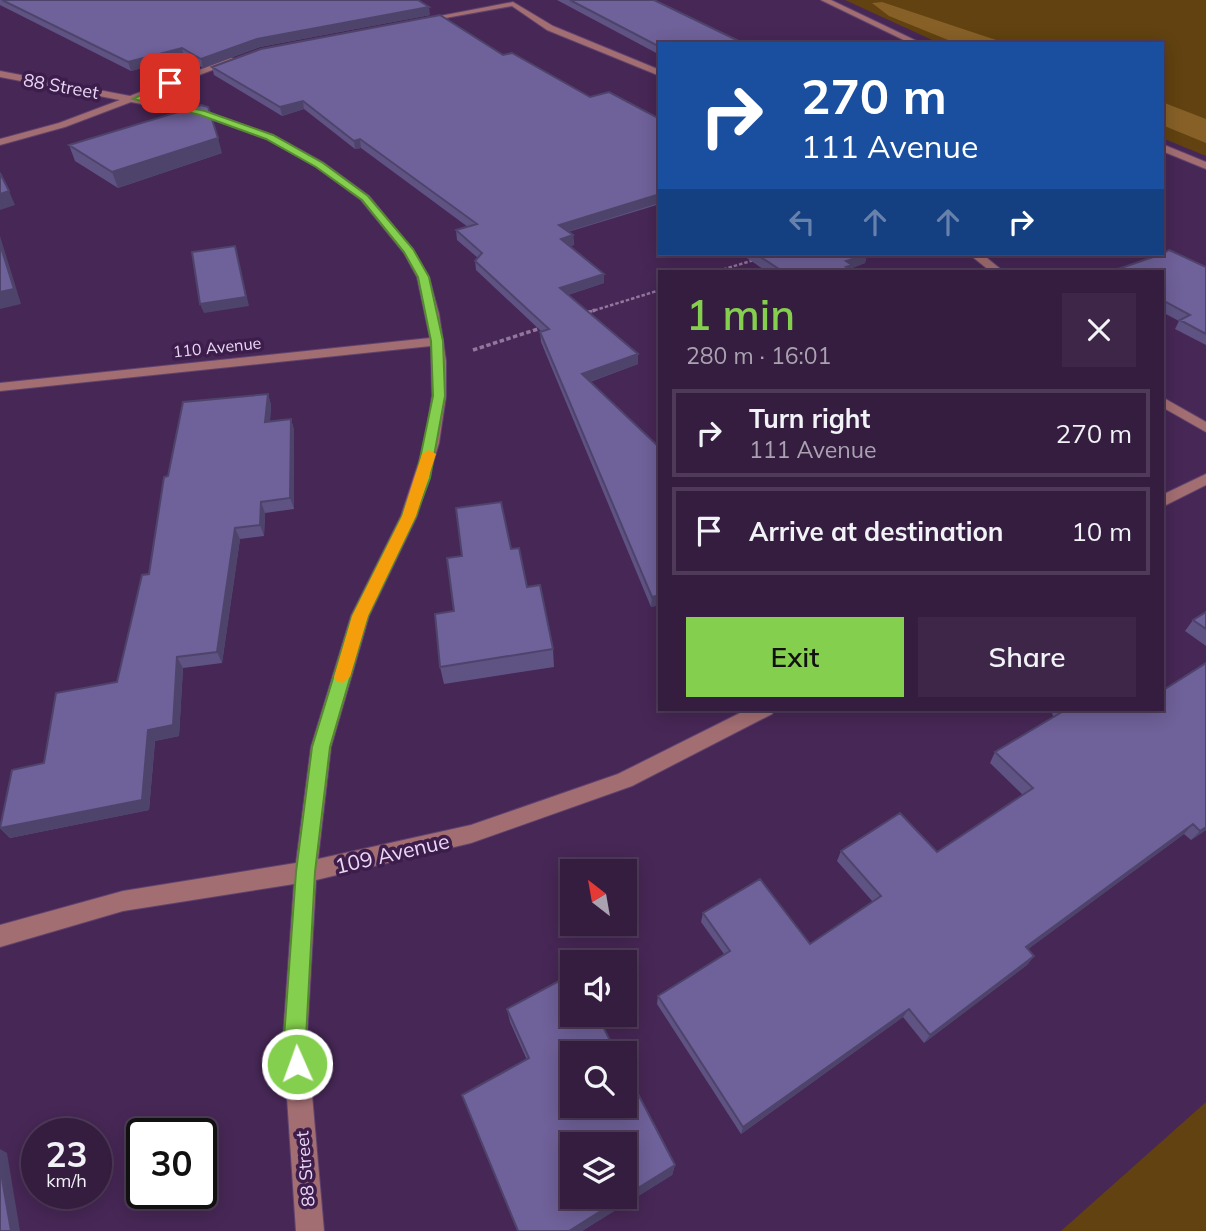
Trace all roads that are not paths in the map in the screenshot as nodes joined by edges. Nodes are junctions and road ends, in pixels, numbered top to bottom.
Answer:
1 (825, 0) edge
2 (407, 23) edge
3 (915, 42) edge
4 (247, 56) edge
5 (658, 72) edge
6 (0, 74) edge
7 (137, 99) junction
8 (0, 142) edge
9 (1164, 149) edge
10 (1206, 166) edge
11 (978, 256) edge
12 (996, 270) edge
13 (437, 341) junction
14 (0, 387) edge
15 (1164, 402) edge
16 (1206, 428) edge
17 (1206, 479) edge
18 (1164, 501) edge
19 (761, 711) edge
20 (306, 872) junction
21 (0, 936) edge
22 (310, 1231) edge

1 - 3 street
2 - 5 street
4 - 7 street
6 - 7 street, 88 Street
7 - 8 street
7 - 13 street, 88 Street
9 - 10 street
11 - 12 street
13 - 14 street, 110 Avenue
13 - 20 street, 88 Street
15 - 16 street
17 - 18 street
19 - 20 street, 109 Avenue
20 - 21 street, 109 Avenue
20 - 22 street, 88 Street

